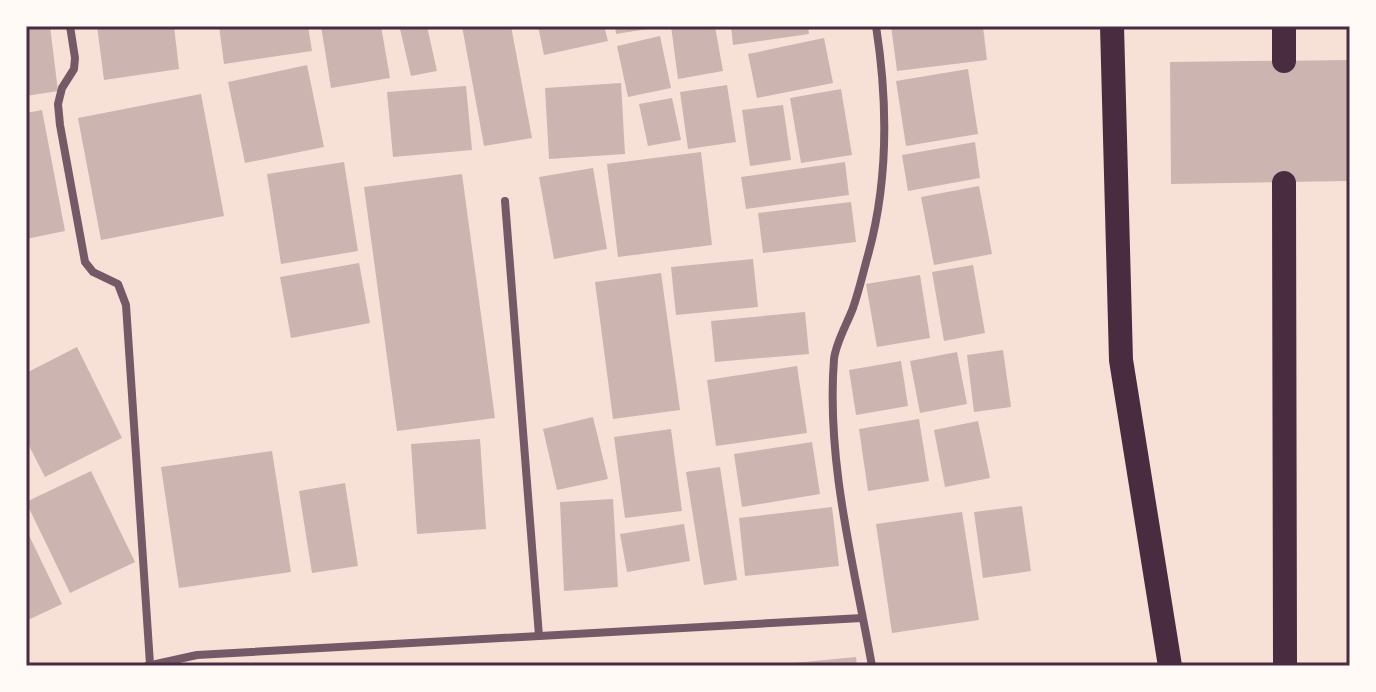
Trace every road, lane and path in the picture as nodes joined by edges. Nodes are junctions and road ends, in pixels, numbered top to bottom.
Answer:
1 (70, 26) edge
2 (876, 26) edge
3 (1112, 26) edge
4 (1284, 26) edge
5 (1284, 61) dead end
6 (1284, 183) dead end
7 (505, 201) dead end
8 (862, 618) junction
9 (539, 636) junction
10 (148, 665) edge
11 (872, 666) edge
12 (1170, 666) edge
13 (1285, 666) edge

1 - 10 street
2 - 8 street
3 - 12 highway
4 - 5 highway
6 - 13 highway
7 - 9 street
8 - 9 street
8 - 11 street
9 - 10 street

